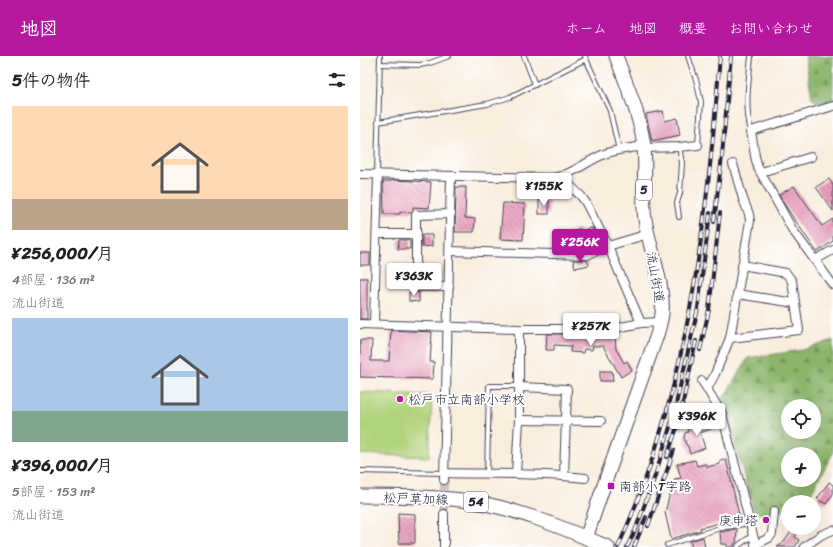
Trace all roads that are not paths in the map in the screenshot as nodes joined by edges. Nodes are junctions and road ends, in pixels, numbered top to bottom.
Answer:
1 (380, 56) edge
2 (449, 56) edge
3 (524, 56) edge
4 (616, 56) edge
5 (688, 56) edge
6 (752, 56) edge
7 (586, 57) edge
8 (380, 64) junction
9 (535, 85) junction
10 (833, 106) edge
11 (378, 122) junction
12 (751, 131) junction
13 (698, 145) joint
14 (644, 147) junction
15 (679, 147) junction
16 (619, 150) junction
17 (811, 157) dead end
18 (733, 164) dead end
19 (761, 172) junction
20 (360, 174) edge
21 (378, 174) junction
22 (451, 176) junction
23 (561, 177) junction
24 (450, 214) junction
25 (679, 217) dead end
26 (377, 234) junction
27 (417, 234) junction
28 (648, 234) junction
29 (608, 246) junction
30 (833, 250) edge
31 (450, 251) junction
32 (815, 260) junction
33 (742, 265) junction
34 (833, 285) edge
35 (449, 287) junction
36 (737, 294) junction
37 (795, 303) junction
38 (661, 322) junction
39 (360, 324) edge
40 (374, 324) junction
41 (641, 324) junction
42 (448, 326) junction
43 (519, 328) junction
44 (730, 338) junction
45 (702, 381) dead end
46 (519, 386) junction
47 (708, 390) junction
48 (518, 420) junction
49 (566, 421) junction
50 (601, 421) dead end
51 (360, 471) edge
52 (487, 474) junction
53 (516, 474) junction
54 (564, 476) junction
55 (444, 477) junction
56 (585, 478) dead end
57 (360, 496) edge
58 (774, 510) dead end
59 (444, 514) tunnel mouth
60 (750, 523) junction
61 (833, 530) edge
62 (753, 535) junction
63 (586, 538) junction
64 (667, 545) dead end
65 (756, 546) edge
66 (444, 547) edge
67 (608, 547) edge
68 (738, 547) edge
69 (804, 547) edge

1 - 8 lane
2 - 8 lane
3 - 9 lane
4 - 14 main road, 流山街道 / 5
5 - 13 lane
6 - 12 lane
7 - 9 lane
7 - 16 lane
8 - 11 lane
9 - 11 lane
10 - 12 street
11 - 21 lane
12 - 19 street
13 - 15 street
14 - 15 street
14 - 16 street
14 - 28 main road, 流山街道 / 5
15 - 25 lane
16 - 23 street
17 - 19 street
18 - 33 street
19 - 32 street
20 - 21 street
21 - 22 street
21 - 26 street
22 - 23 street
22 - 24 street
23 - 29 street
24 - 27 street
24 - 31 street
26 - 27 street
26 - 40 street
27 - 35 street
28 - 29 street
28 - 38 main road, 流山街道 / 5
29 - 31 street
29 - 41 street
30 - 32 street
31 - 35 street
32 - 34 street
33 - 36 street
33 - 37 street
35 - 42 street
36 - 37 street
36 - 44 street
37 - 44 street
38 - 41 street
38 - 63 main road, 流山街道 / 5
39 - 40 street
40 - 42 street
41 - 43 street
42 - 43 street
42 - 55 street
43 - 46 street
44 - 47 street
45 - 47 street
46 - 48 street
46 - 49 street
46 - 52 lane
47 - 60 street
48 - 49 street
48 - 53 street
49 - 50 street
49 - 54 street
51 - 55 lane
52 - 53 street
52 - 55 street
53 - 54 street
54 - 56 street
57 - 63 main road, 松戸草加線 / 54
58 - 65 street
59 - 66 street
60 - 62 street
60 - 64 lane
61 - 69 street
62 - 65 street
62 - 68 lane
63 - 67 main road, 松戸草加線

